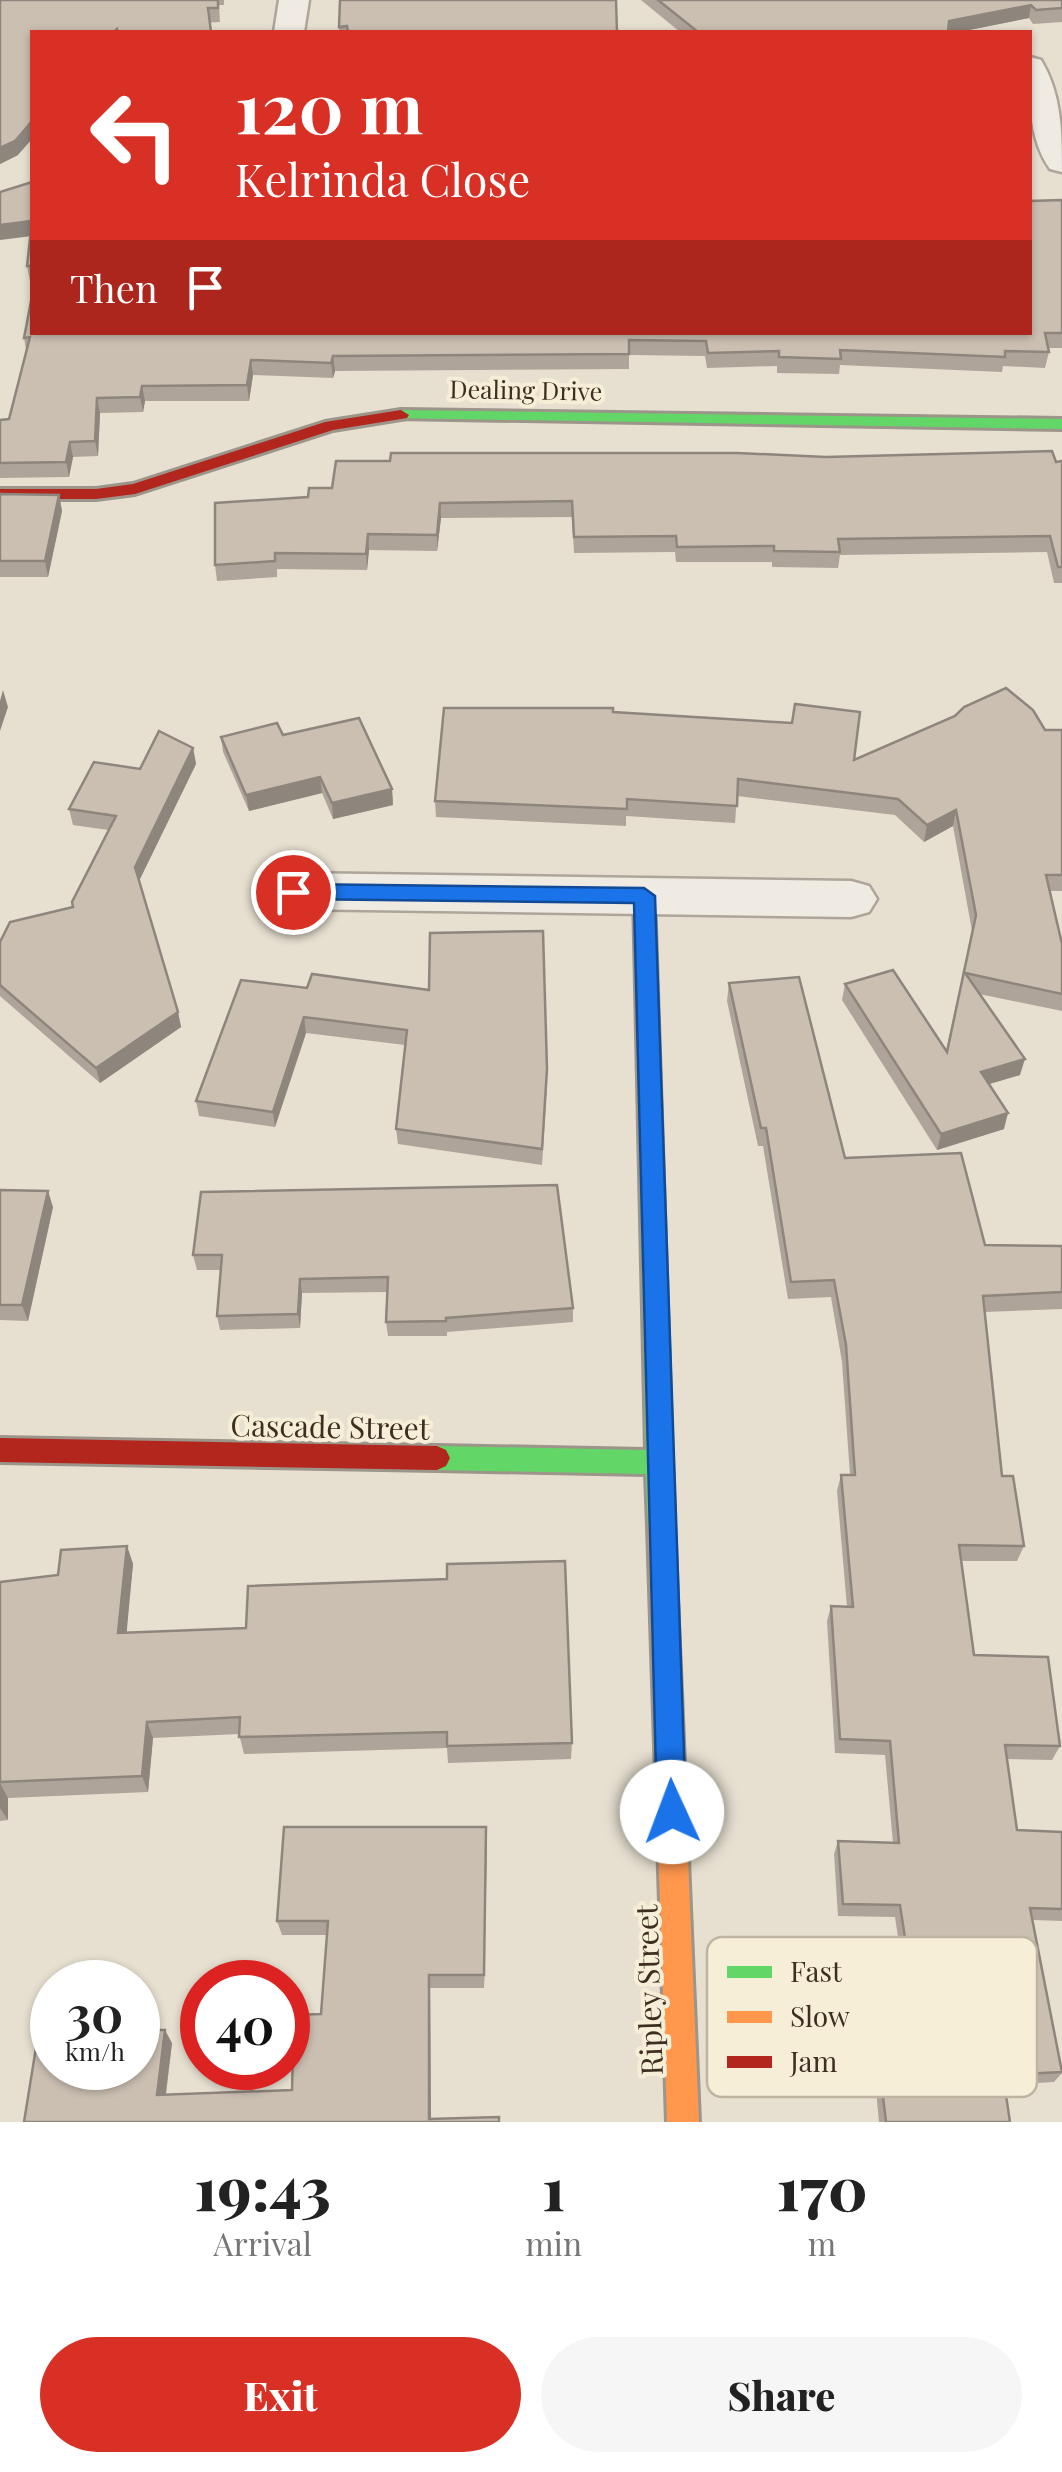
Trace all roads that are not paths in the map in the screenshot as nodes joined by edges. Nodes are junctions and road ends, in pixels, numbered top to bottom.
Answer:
1 (294, 0) edge
2 (288, 30) edge
3 (1032, 73) edge
4 (1062, 162) edge
5 (1032, 179) edge
6 (1062, 179) edge
7 (1062, 424) edge
8 (0, 494) edge
9 (293, 892) dead end
10 (644, 896) junction
11 (850, 899) dead end
12 (0, 1450) edge
13 (658, 1462) junction
14 (683, 2122) edge

1 - 2 street
3 - 4 street
5 - 6 street
7 - 8 street, Dealing Drive
9 - 10 street
10 - 11 street
10 - 13 street, Ripley Street
12 - 13 street, Cascade Street
13 - 14 street, Ripley Street

